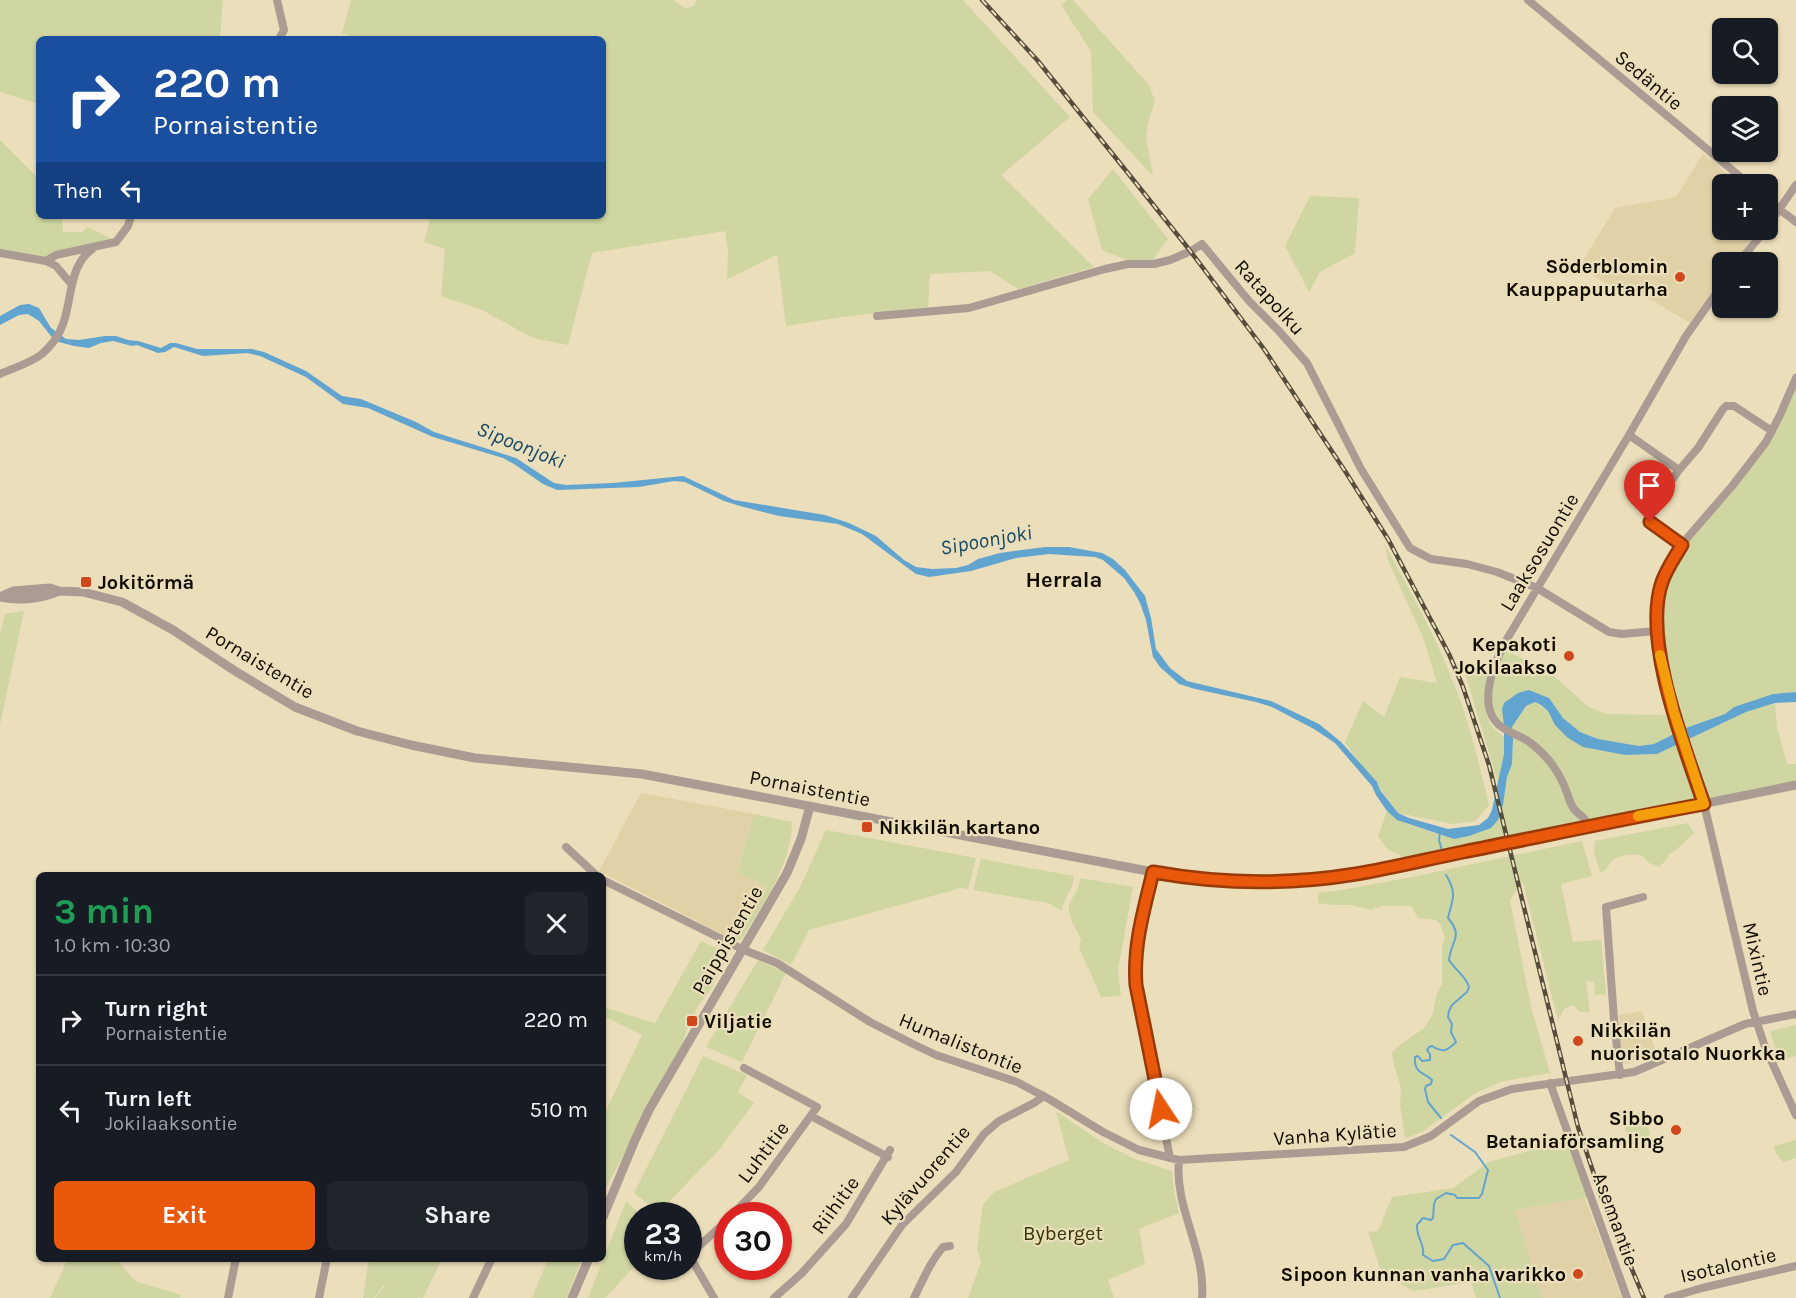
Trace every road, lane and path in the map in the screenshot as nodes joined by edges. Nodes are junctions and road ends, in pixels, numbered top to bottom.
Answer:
1 (277, 0) edge
2 (1528, 0) edge
3 (281, 36) edge
4 (1737, 174) edge
5 (1796, 185) edge
6 (1780, 210) junction
7 (1778, 213) edge
8 (130, 219) edge
9 (1796, 222) edge
10 (1756, 240) edge
11 (97, 246) junction
12 (1747, 252) edge
13 (0, 254) edge
14 (46, 261) junction
15 (72, 285) junction
16 (1712, 299) edge
17 (877, 316) dead end
18 (0, 374) edge
19 (1796, 378) edge
20 (1772, 431) junction
21 (1629, 435) junction
22 (1679, 471) junction
23 (1682, 545) junction
24 (1537, 588) junction
25 (0, 597) edge
26 (1656, 631) junction
27 (1796, 785) edge
28 (1704, 804) junction
29 (810, 806) junction
30 (1588, 826) junction
31 (566, 847) dead end
32 (593, 872) edge
33 (1153, 872) junction
34 (606, 881) edge
35 (1643, 897) dead end
36 (744, 950) junction
37 (1796, 1014) edge
38 (1756, 1022) junction
39 (744, 1068) dead end
40 (1620, 1075) junction
41 (1550, 1083) junction
42 (1044, 1096) junction
43 (1796, 1115) edge
44 (811, 1116) junction
45 (1170, 1158) junction
46 (1179, 1160) junction
47 (606, 1199) edge
48 (745, 1202) edge
49 (714, 1232) edge
50 (702, 1242) edge
51 (950, 1246) dead end
52 (235, 1262) edge
53 (326, 1262) edge
54 (490, 1262) edge
55 (587, 1262) edge
56 (1796, 1266) edge
57 (702, 1280) edge
58 (710, 1297) edge
59 (228, 1298) edge
60 (319, 1298) edge
61 (473, 1298) edge
62 (572, 1298) edge
63 (774, 1298) edge
64 (852, 1298) edge
65 (914, 1298) edge
66 (1202, 1298) edge
67 (1627, 1298) edge
68 (1668, 1298) edge

1 - 3 street
2 - 4 street, Sedäntie
5 - 6 street
6 - 7 street
6 - 9 street
8 - 11 street
10 - 12 street
11 - 14 street
11 - 15 street
13 - 14 street
14 - 15 street
15 - 18 street
16 - 21 street, Laaksosuontie
17 - 24 street, Ratapolku
19 - 20 street, Mixintie
20 - 22 street
20 - 23 street, Mixintie
21 - 22 street
21 - 24 street, Laaksosuontie
22 - 23 street
23 - 26 street, Mixintie
24 - 26 street
24 - 30 street, Laaksosuontie
25 - 29 street, Pornaistentie
26 - 28 street, Mixintie
27 - 28 street, Pornaistentie
28 - 30 street, Pornaistentie
28 - 38 street, Mixintie
29 - 33 street, Pornaistentie
29 - 36 street, Paippistentie
30 - 33 street, Pornaistentie
31 - 32 street
33 - 45 street
34 - 36 street
35 - 40 street
36 - 42 street, Humalistontie
36 - 47 street, Paippistentie
37 - 38 street, Vanha Kylätie
38 - 40 street, Vanha Kylätie
38 - 43 street, Mixintie
39 - 44 street, Luhtitie
40 - 41 street, Vanha Kylätie
41 - 46 street, Vanha Kylätie
41 - 67 street, Asemantie
42 - 45 street, Humalistontie
42 - 64 street, Kylävuorentie
44 - 48 street, Luhtitie
44 - 63 street, Riihitie
45 - 46 street, Vanha Kylätie
46 - 66 street
49 - 50 street
51 - 65 street
52 - 59 street
53 - 60 street
54 - 61 street
55 - 62 street
56 - 68 street, Isotalontie
57 - 58 street

